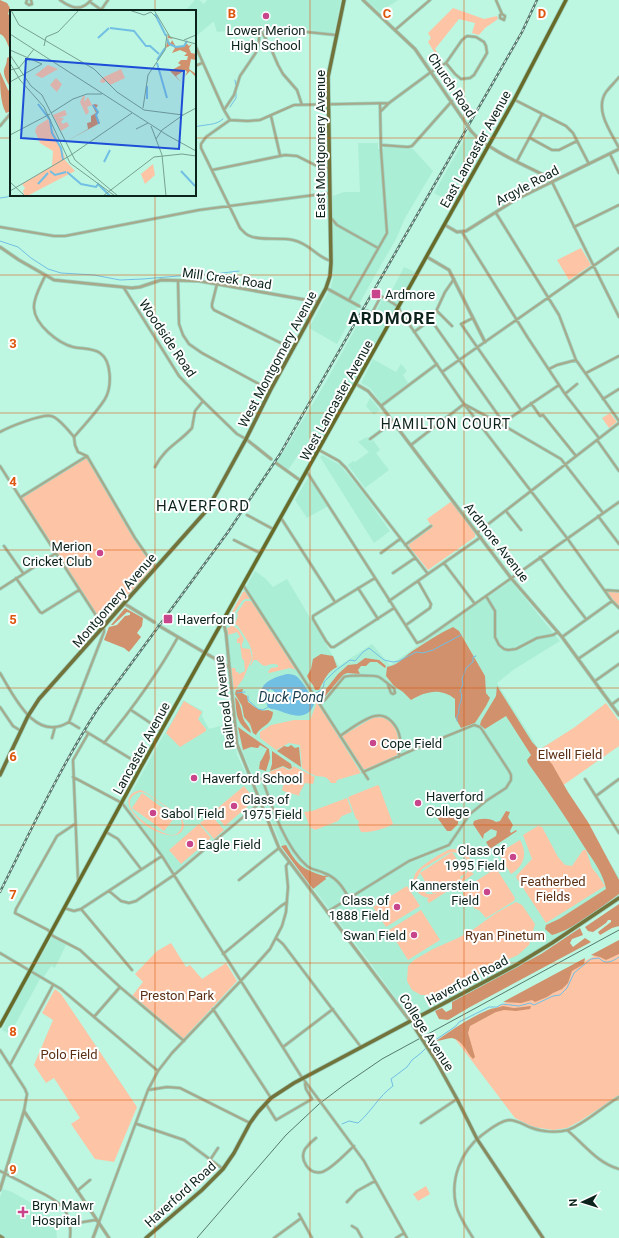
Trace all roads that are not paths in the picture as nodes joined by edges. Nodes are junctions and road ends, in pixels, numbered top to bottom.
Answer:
1 (27, 0) edge
2 (32, 0) edge
3 (60, 0) edge
4 (108, 0) edge
5 (344, 0) edge
6 (362, 0) edge
7 (430, 0) edge
8 (496, 0) edge
9 (566, 0) edge
10 (91, 1) edge
11 (100, 10) edge
12 (102, 10) edge
13 (502, 14) dead end
14 (260, 30) junction
15 (395, 30) junction
16 (336, 35) junction
17 (196, 48) edge
18 (202, 63) junction
19 (446, 63) junction
20 (196, 66) edge
21 (431, 72) junction
22 (619, 78) edge
23 (514, 100) junction
24 (389, 102) junction
25 (452, 102) junction
26 (380, 103) junction
27 (328, 104) junction
28 (302, 105) junction
29 (224, 110) junction
30 (380, 112) junction
31 (10, 114) edge
32 (542, 114) junction
33 (270, 116) junction
34 (230, 120) junction
35 (0, 126) edge
36 (530, 138) junction
37 (578, 141) junction
38 (381, 145) junction
39 (488, 145) junction
40 (619, 149) edge
41 (610, 154) junction
42 (280, 155) junction
43 (518, 161) junction
44 (589, 164) junction
45 (329, 168) junction
46 (212, 170) junction
47 (619, 173) edge
48 (552, 182) junction
49 (330, 193) junction
50 (619, 205) edge
51 (229, 206) junction
52 (496, 212) junction
53 (330, 217) junction
54 (337, 225) junction
55 (445, 225) junction
56 (0, 227) edge
57 (574, 227) junction
58 (330, 229) junction
59 (462, 232) junction
60 (0, 247) edge
61 (378, 248) junction
62 (619, 248) edge
63 (427, 257) junction
64 (331, 261) junction
65 (593, 266) junction
66 (45, 276) junction
67 (454, 279) junction
68 (178, 280) junction
69 (217, 284) junction
70 (124, 288) junction
71 (326, 288) junction
72 (548, 298) junction
73 (349, 300) junction
74 (319, 302) junction
75 (359, 306) tunnel mouth
76 (399, 307) junction
77 (367, 310) tunnel mouth
78 (437, 311) junction
79 (372, 313) junction
80 (619, 317) edge
81 (473, 318) junction
82 (431, 320) junction
83 (516, 320) junction
84 (390, 323) junction
85 (452, 326) dead end
86 (414, 332) junction
87 (485, 342) junction
88 (477, 347) junction
89 (294, 349) junction
90 (619, 356) edge
91 (460, 359) junction
92 (576, 360) junction
93 (436, 364) junction
94 (549, 369) junction
95 (442, 372) junction
96 (586, 373) junction
97 (356, 384) junction
98 (577, 384) dead end
99 (559, 385) junction
100 (619, 389) edge
101 (271, 390) junction
102 (565, 394) junction
103 (603, 398) junction
104 (203, 401) junction
105 (531, 403) junction
106 (464, 404) junction
107 (381, 406) junction
108 (521, 410) junction
109 (393, 422) junction
110 (619, 422) edge
111 (502, 423) junction
112 (0, 432) edge
113 (74, 437) junction
114 (246, 439) junction
115 (370, 439) dead end
116 (598, 439) junction
117 (411, 445) junction
118 (319, 450) junction
119 (87, 456) junction
120 (576, 456) junction
121 (271, 459) dead end
122 (276, 463) dead end
123 (565, 465) junction
124 (0, 466) edge
125 (155, 466) dead end
126 (307, 471) junction
127 (619, 471) edge
128 (301, 481) junction
129 (531, 491) junction
130 (21, 497) junction
131 (619, 502) edge
132 (506, 511) junction
133 (603, 513) junction
134 (248, 515) dead end
135 (598, 516) junction
136 (281, 518) junction
137 (431, 526) dead end
138 (274, 529) junction
139 (521, 530) dead end
140 (478, 532) junction
141 (481, 537) junction
142 (567, 538) junction
143 (400, 539) junction
144 (234, 540) dead end
145 (619, 544) edge
146 (405, 545) junction
147 (4, 546) dead end
148 (56, 553) junction
149 (261, 553) junction
150 (381, 553) dead end
151 (540, 557) junction
152 (415, 558) junction
153 (444, 563) junction
154 (155, 567) junction
155 (23, 573) junction
156 (393, 573) dead end
157 (428, 574) junction
158 (16, 578) junction
159 (375, 578) junction
160 (511, 578) junction
161 (418, 581) junction
162 (243, 585) junction
163 (358, 588) junction
164 (0, 589) edge
165 (79, 590) junction
166 (604, 590) junction
167 (619, 590) edge
168 (486, 596) junction
169 (389, 601) junction
170 (612, 601) junction
171 (334, 603) junction
172 (124, 604) junction
173 (475, 604) junction
174 (394, 608) junction
175 (619, 608) edge
176 (378, 619) junction
177 (586, 619) junction
178 (223, 621) junction
179 (154, 622) tunnel mouth
180 (405, 626) junction
181 (104, 627) junction
182 (161, 627) tunnel mouth
183 (619, 631) edge
184 (558, 632) junction
185 (178, 637) junction
186 (562, 637) junction
187 (206, 653) junction
188 (578, 660) junction
189 (619, 664) edge
190 (229, 667) junction
191 (0, 673) edge
192 (595, 681) junction
193 (388, 685) junction
194 (619, 699) edge
195 (320, 704) junction
196 (611, 705) junction
197 (0, 707) edge
198 (131, 710) junction
199 (619, 715) edge
200 (28, 716) junction
201 (70, 722) junction
202 (55, 727) junction
203 (79, 728) dead end
204 (85, 731) dead end
205 (162, 731) junction
206 (22, 732) junction
207 (88, 734) junction
208 (340, 736) junction
209 (52, 738) dead end
210 (104, 742) junction
211 (399, 756) junction
212 (142, 765) junction
213 (1, 770) edge
214 (363, 772) junction
215 (0, 775) edge
216 (73, 777) junction
217 (250, 778) junction
218 (368, 779) dead end
219 (585, 779) dead end
220 (619, 779) edge
221 (596, 796) junction
222 (261, 802) junction
223 (122, 804) junction
224 (286, 814) dead end
225 (277, 817) junction
226 (75, 824) junction
227 (106, 832) junction
228 (619, 833) edge
229 (279, 848) junction
230 (162, 856) junction
231 (289, 862) junction
232 (141, 869) junction
233 (174, 875) junction
234 (239, 880) dead end
235 (78, 882) junction
236 (110, 891) junction
237 (619, 898) edge
238 (349, 899) junction
239 (288, 902) junction
240 (64, 908) junction
241 (81, 909) junction
242 (327, 912) junction
243 (51, 934) junction
244 (276, 938) junction
245 (0, 953) edge
246 (223, 954) junction
247 (132, 970) dead end
248 (30, 972) junction
249 (240, 981) junction
250 (53, 985) junction
251 (120, 987) junction
252 (214, 1008) junction
253 (332, 1009) junction
254 (94, 1017) junction
255 (411, 1023) junction
256 (0, 1026) edge
257 (184, 1041) junction
258 (283, 1047) junction
259 (361, 1047) junction
260 (0, 1050) edge
261 (10, 1065) junction
262 (158, 1071) junction
263 (304, 1081) junction
264 (148, 1090) junction
265 (619, 1097) edge
266 (271, 1098) junction
267 (457, 1099) junction
268 (266, 1103) junction
269 (24, 1111) junction
270 (421, 1122) dead end
271 (250, 1123) junction
272 (137, 1124) junction
273 (567, 1130) junction
274 (316, 1138) dead end
275 (477, 1139) junction
276 (354, 1146) junction
277 (218, 1148) dead end
278 (210, 1160) junction
279 (223, 1169) junction
280 (619, 1169) edge
281 (0, 1171) edge
282 (5, 1173) junction
283 (90, 1180) dead end
284 (375, 1182) junction
285 (0, 1190) edge
286 (77, 1191) junction
287 (347, 1202) dead end
288 (298, 1214) dead end
289 (300, 1219) junction
290 (99, 1222) junction
291 (71, 1224) junction
292 (352, 1226) dead end
293 (404, 1233) junction
294 (0, 1236) edge
295 (3, 1238) edge
296 (70, 1238) edge
297 (93, 1238) edge
298 (109, 1238) edge
299 (146, 1238) edge
300 (274, 1238) edge
301 (312, 1238) edge
302 (362, 1238) edge
303 (396, 1238) edge
304 (407, 1238) edge
305 (473, 1238) edge
306 (543, 1238) edge

1 - 2 street
3 - 10 street
4 - 12 street
5 - 16 main road, East Montgomery Avenue
6 - 15 street, Church Road
7 - 15 street
8 - 13 street
9 - 23 highway, East Lancaster Avenue
10 - 11 street
14 - 16 street
14 - 28 street
14 - 29 street
15 - 21 street, Church Road
16 - 27 main road, East Montgomery Avenue
17 - 18 street
18 - 20 street
18 - 29 street
19 - 19 street
19 - 21 street
21 - 24 street
21 - 25 street, Church Road
22 - 40 street
23 - 32 street
23 - 39 highway, East Lancaster Avenue
24 - 26 street
24 - 30 street
25 - 38 street
25 - 39 street, Church Road, bridge
26 - 27 street
26 - 30 street
27 - 28 street
27 - 45 main road, East Montgomery Avenue
28 - 33 street
29 - 34 street
30 - 38 street
31 - 35 street
32 - 36 street
32 - 37 street
33 - 34 street
33 - 42 street
34 - 46 street
36 - 37 street
36 - 43 street
37 - 44 street
38 - 61 street
39 - 43 street, Church Road
39 - 55 highway, East Lancaster Avenue
40 - 41 street, Argyle Road
41 - 44 street, Argyle Road
41 - 47 street
42 - 45 street
42 - 46 street
43 - 48 street, Church Road
44 - 48 street, Argyle Road
45 - 49 main road, East Montgomery Avenue
46 - 51 street
48 - 52 street, Argyle Road
48 - 57 street
49 - 51 street
49 - 53 main road, East Montgomery Avenue
50 - 57 street
51 - 56 street
51 - 64 street
52 - 59 street, Argyle Road
52 - 72 street
53 - 54 street
53 - 58 main road, East Montgomery Avenue
54 - 58 street
54 - 61 street
55 - 59 street
55 - 63 highway, East Lancaster Avenue
57 - 65 street
58 - 64 main road, East Montgomery Avenue
59 - 83 street
60 - 66 street, Mill Creek Road
61 - 73 street
62 - 65 street
63 - 67 street
63 - 76 highway, East Lancaster Avenue
64 - 71 main road, East Montgomery Avenue
65 - 72 street
65 - 80 street
66 - 70 street, Mill Creek Road
66 - 113 street
67 - 78 street
67 - 81 street
68 - 69 street, Mill Creek Road
68 - 70 street, Mill Creek Road
68 - 101 street
69 - 74 street, Mill Creek Road
69 - 89 street
70 - 104 street, Woodside Road
71 - 73 street
71 - 74 main road, West Montgomery Avenue
72 - 83 street
72 - 92 street
73 - 75 street
74 - 89 main road, West Montgomery Avenue
76 - 79 street
76 - 84 highway, West Lancaster Avenue
76 - 86 street
77 - 79 street
78 - 82 street
78 - 85 street
79 - 84 street
81 - 87 street
81 - 88 street
82 - 86 street
82 - 91 street
83 - 87 street
83 - 94 street
84 - 97 highway, West Lancaster Avenue
86 - 93 street
87 - 88 street
88 - 91 street
88 - 108 street
89 - 101 main road, West Montgomery Avenue
90 - 96 street
91 - 95 street
91 - 111 street
92 - 94 street
92 - 96 street
93 - 95 street
93 - 107 street
94 - 99 street
95 - 106 street
96 - 103 street
97 - 107 street, Ardmore Avenue
97 - 118 highway, West Lancaster Avenue
98 - 102 street
99 - 102 street
99 - 105 street
100 - 103 street
101 - 114 main road, West Montgomery Avenue
102 - 116 street
103 - 110 street
104 - 114 street, Woodside Road
104 - 125 street
105 - 108 street
105 - 120 street
106 - 111 street
106 - 117 street
106 - 129 street
107 - 109 street, Ardmore Avenue
108 - 111 street
109 - 115 street
109 - 117 street, Ardmore Avenue
110 - 116 street
111 - 123 street
112 - 113 street
113 - 119 street
114 - 121 street, Woodside Road
114 - 154 main road, Montgomery Avenue
116 - 120 street
116 - 127 street
117 - 140 street, Ardmore Avenue
118 - 126 highway, West Lancaster Avenue
118 - 143 street
119 - 130 street
119 - 154 street
120 - 123 street
122 - 128 street
123 - 129 street
123 - 133 street
124 - 130 street
126 - 128 highway, West Lancaster Avenue
126 - 159 street
128 - 136 highway, Lancaster Avenue
129 - 132 street
129 - 142 street
130 - 148 street
131 - 133 street
132 - 139 street
132 - 140 street
133 - 135 street
134 - 138 street
135 - 142 street
135 - 145 street
136 - 138 highway, Lancaster Avenue
136 - 171 street
137 - 146 street
138 - 149 highway, Lancaster Avenue
140 - 141 street, Ardmore Avenue
141 - 153 street
141 - 160 street, Ardmore Avenue
142 - 151 street
142 - 166 street
143 - 146 street
143 - 150 street
144 - 149 street
146 - 152 street
147 - 155 street
148 - 155 street
148 - 165 street
149 - 162 highway, Lancaster Avenue
151 - 160 street
151 - 177 street
152 - 156 street
152 - 157 street
153 - 157 street
153 - 173 street
154 - 172 main road, Montgomery Avenue
155 - 158 street
157 - 161 street
158 - 164 street
158 - 165 street
159 - 163 street
159 - 169 street
160 - 168 street
160 - 184 street, Ardmore Avenue
161 - 169 street
161 - 180 street
162 - 178 highway, Lancaster Avenue
162 - 195 street
163 - 171 street
163 - 176 street
165 - 181 street
166 - 167 street
166 - 170 street
168 - 173 street
168 - 184 street
169 - 174 street
170 - 175 street
170 - 177 street
171 - 176 street
172 - 179 street
172 - 181 main road, Montgomery Avenue
173 - 180 street
174 - 176 street
174 - 180 street
177 - 186 street
178 - 187 highway, Lancaster Avenue
178 - 190 street, Railroad Avenue
181 - 200 main road, Montgomery Avenue
181 - 201 street
182 - 185 street
183 - 188 street
184 - 186 street, Ardmore Avenue
185 - 187 street
185 - 198 street
186 - 188 street, Ardmore Avenue
187 - 190 street
187 - 205 highway, Lancaster Avenue
188 - 192 street, Ardmore Avenue
189 - 192 street
190 - 217 street, Railroad Avenue
191 - 200 street
192 - 196 street, Ardmore Avenue
193 - 193 street
193 - 195 street
194 - 196 street
195 - 208 street
196 - 199 street, Ardmore Avenue
197 - 206 street
198 - 205 street
198 - 210 street
200 - 202 street
200 - 206 main road, Montgomery Avenue
201 - 202 street
201 - 203 street
202 - 209 street
204 - 207 street
205 - 212 highway, Lancaster Avenue
206 - 213 main road, Montgomery Avenue
207 - 210 street
207 - 216 street
208 - 211 street
208 - 214 street
210 - 212 street
211 - 214 street
211 - 238 street
212 - 223 highway, Lancaster Avenue
213 - 215 main road, Montgomery Avenue
214 - 218 street
216 - 223 street
216 - 226 street
217 - 222 street, Railroad Avenue
217 - 225 street
219 - 221 street
220 - 221 street
221 - 228 street
222 - 229 street, College Avenue
222 - 233 street
223 - 227 highway, Lancaster Avenue
223 - 230 street
224 - 225 street
225 - 238 street
226 - 235 street
226 - 243 street
227 - 232 street
227 - 235 highway, Lancaster Avenue
229 - 231 street, College Avenue
229 - 234 street
230 - 232 street
230 - 233 street
231 - 239 street
231 - 242 street, College Avenue
232 - 236 street
233 - 236 street
233 - 246 street
235 - 240 highway, Lancaster Avenue
236 - 241 street
237 - 255 main road, Haverford Road
238 - 242 street
239 - 244 street
239 - 246 street
240 - 241 street
240 - 243 highway, Lancaster Avenue
241 - 247 street
242 - 255 street, College Avenue
243 - 248 highway, Lancaster Avenue
243 - 251 street
244 - 249 street
244 - 253 street
245 - 248 street
246 - 249 street
248 - 250 street
248 - 256 highway, Lancaster Avenue
249 - 252 street
249 - 258 street
250 - 254 street
250 - 261 street
251 - 254 street
251 - 257 street
252 - 257 street
252 - 266 street
253 - 258 street
253 - 259 street
254 - 262 street
255 - 259 main road, Haverford Road
255 - 267 main road, College Avenue, bridge
257 - 262 street
258 - 263 street
259 - 263 main road, Haverford Road
260 - 261 street
261 - 269 street
262 - 264 street
263 - 266 main road, Haverford Road
263 - 268 street
263 - 276 street, bridge
264 - 271 street
264 - 272 street
265 - 273 street
266 - 268 main road, Haverford Road
267 - 270 street
267 - 275 main road, College Avenue
268 - 271 main road, Haverford Road
269 - 282 street
269 - 286 street
271 - 279 main road, Haverford Road
272 - 278 street
272 - 290 street
273 - 275 street
273 - 280 street
274 - 276 street
275 - 305 street
275 - 306 main road, College Avenue
276 - 284 street
277 - 278 street
278 - 279 street
279 - 299 main road, Haverford Road
281 - 282 street
282 - 285 street
282 - 291 street
283 - 286 street
284 - 287 street
284 - 293 street
286 - 290 street
288 - 289 street
289 - 300 street
289 - 301 street
290 - 291 street
290 - 297 street
290 - 298 street
291 - 296 street
292 - 302 street
293 - 303 street
293 - 304 street
294 - 295 main road

